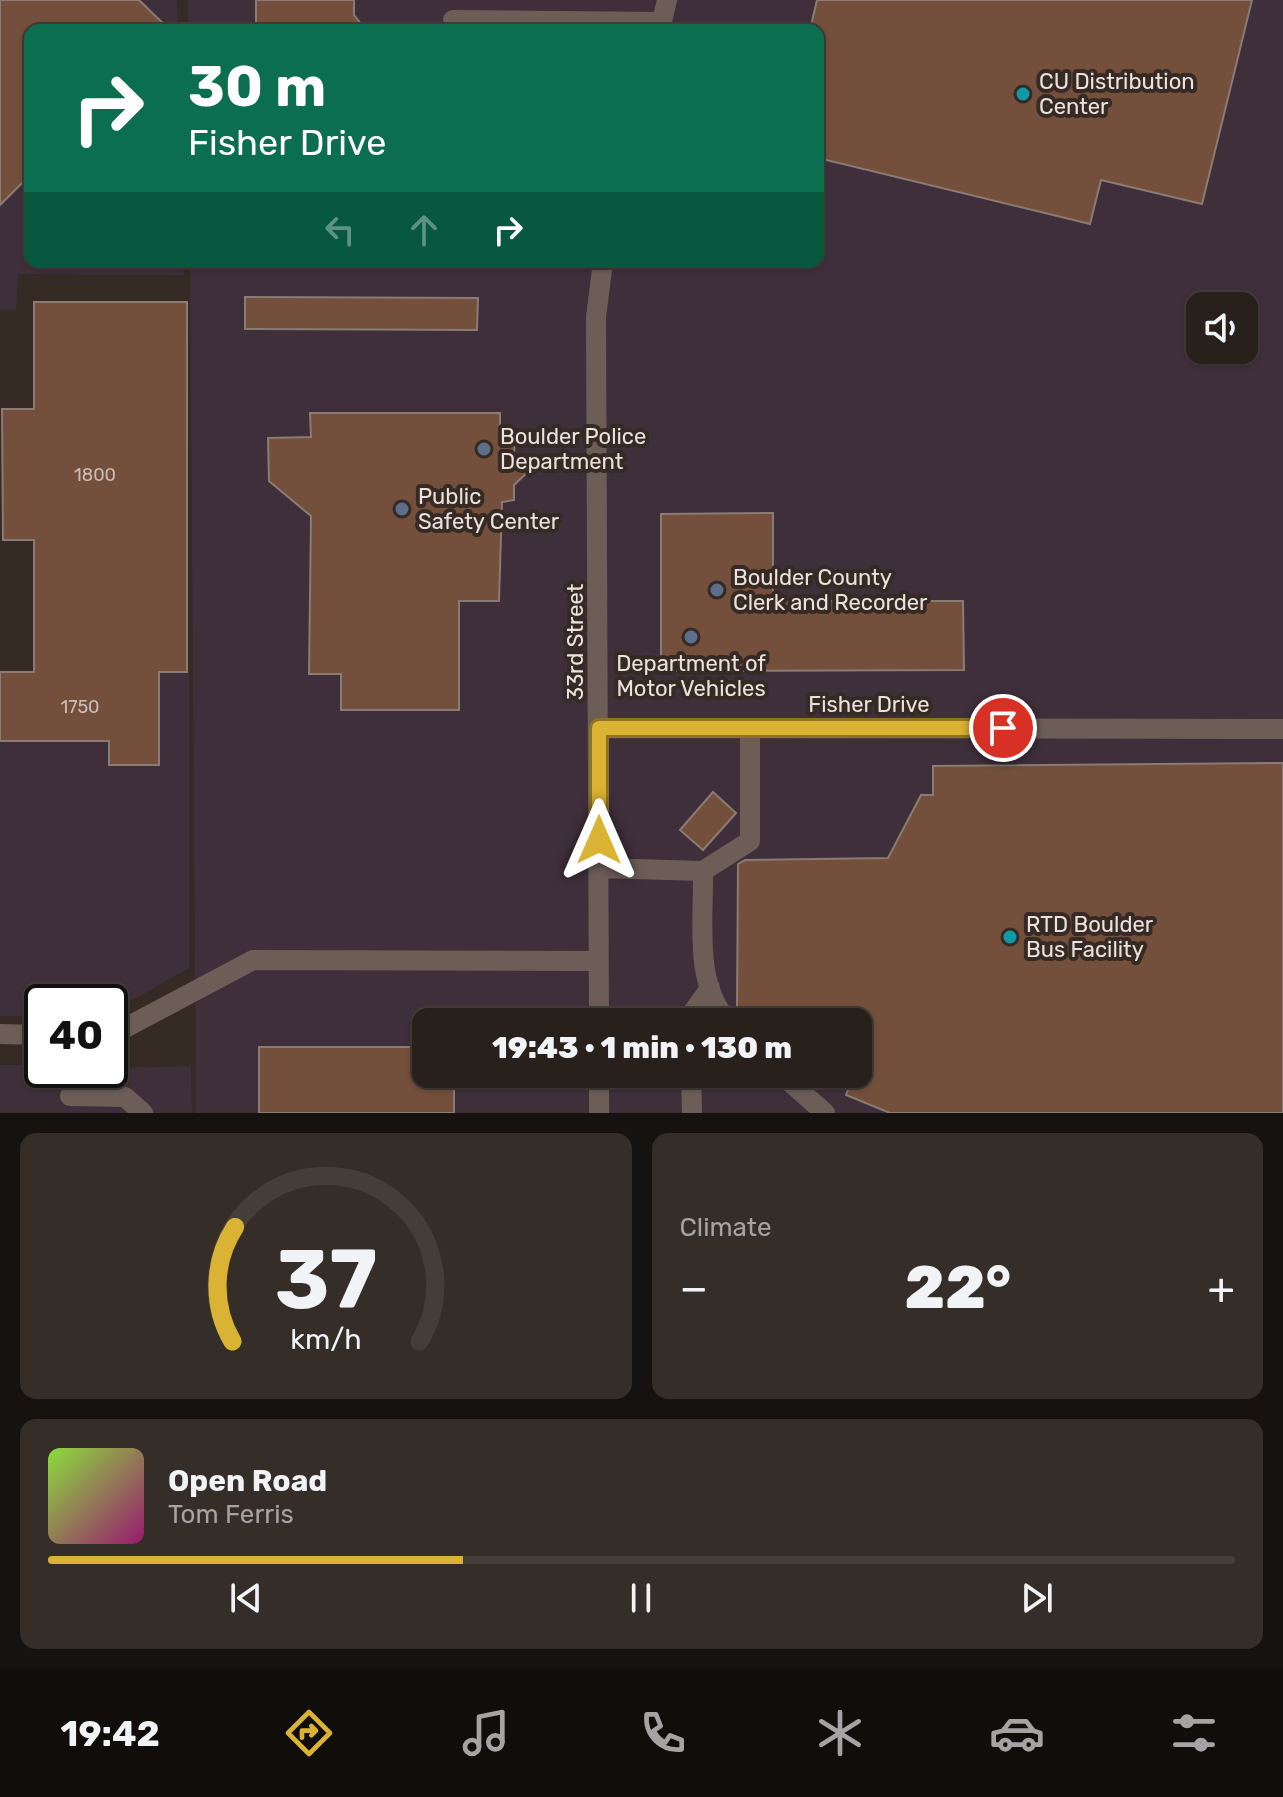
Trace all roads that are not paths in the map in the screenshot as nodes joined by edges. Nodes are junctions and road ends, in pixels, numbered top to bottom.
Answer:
1 (667, 0) edge
2 (453, 20) dead end
3 (592, 24) edge
4 (661, 24) edge
5 (602, 268) edge
6 (599, 728) junction
7 (750, 728) junction
8 (1283, 729) edge
9 (599, 868) junction
10 (703, 871) junction
11 (599, 961) junction
12 (710, 988) junction
13 (599, 1008) edge
14 (696, 1008) edge
15 (716, 1008) edge
16 (128, 1026) edge
17 (0, 1034) edge
18 (24, 1035) edge
19 (599, 1088) edge
20 (691, 1088) edge
21 (797, 1088) edge
22 (70, 1096) dead end
23 (143, 1113) edge
24 (599, 1113) edge
25 (692, 1113) edge
26 (825, 1113) edge

1 - 4 street
2 - 3 street
5 - 6 street, 33rd Street
6 - 7 street, Fisher Drive
6 - 9 street, 33rd Street
7 - 8 street, Fisher Drive
7 - 10 street
9 - 10 street
9 - 11 street, 33rd Street
10 - 12 street
11 - 13 street, 33rd Street
11 - 16 street
12 - 14 street
12 - 15 street
17 - 18 street
19 - 24 street
20 - 25 street
21 - 26 street
22 - 23 street

